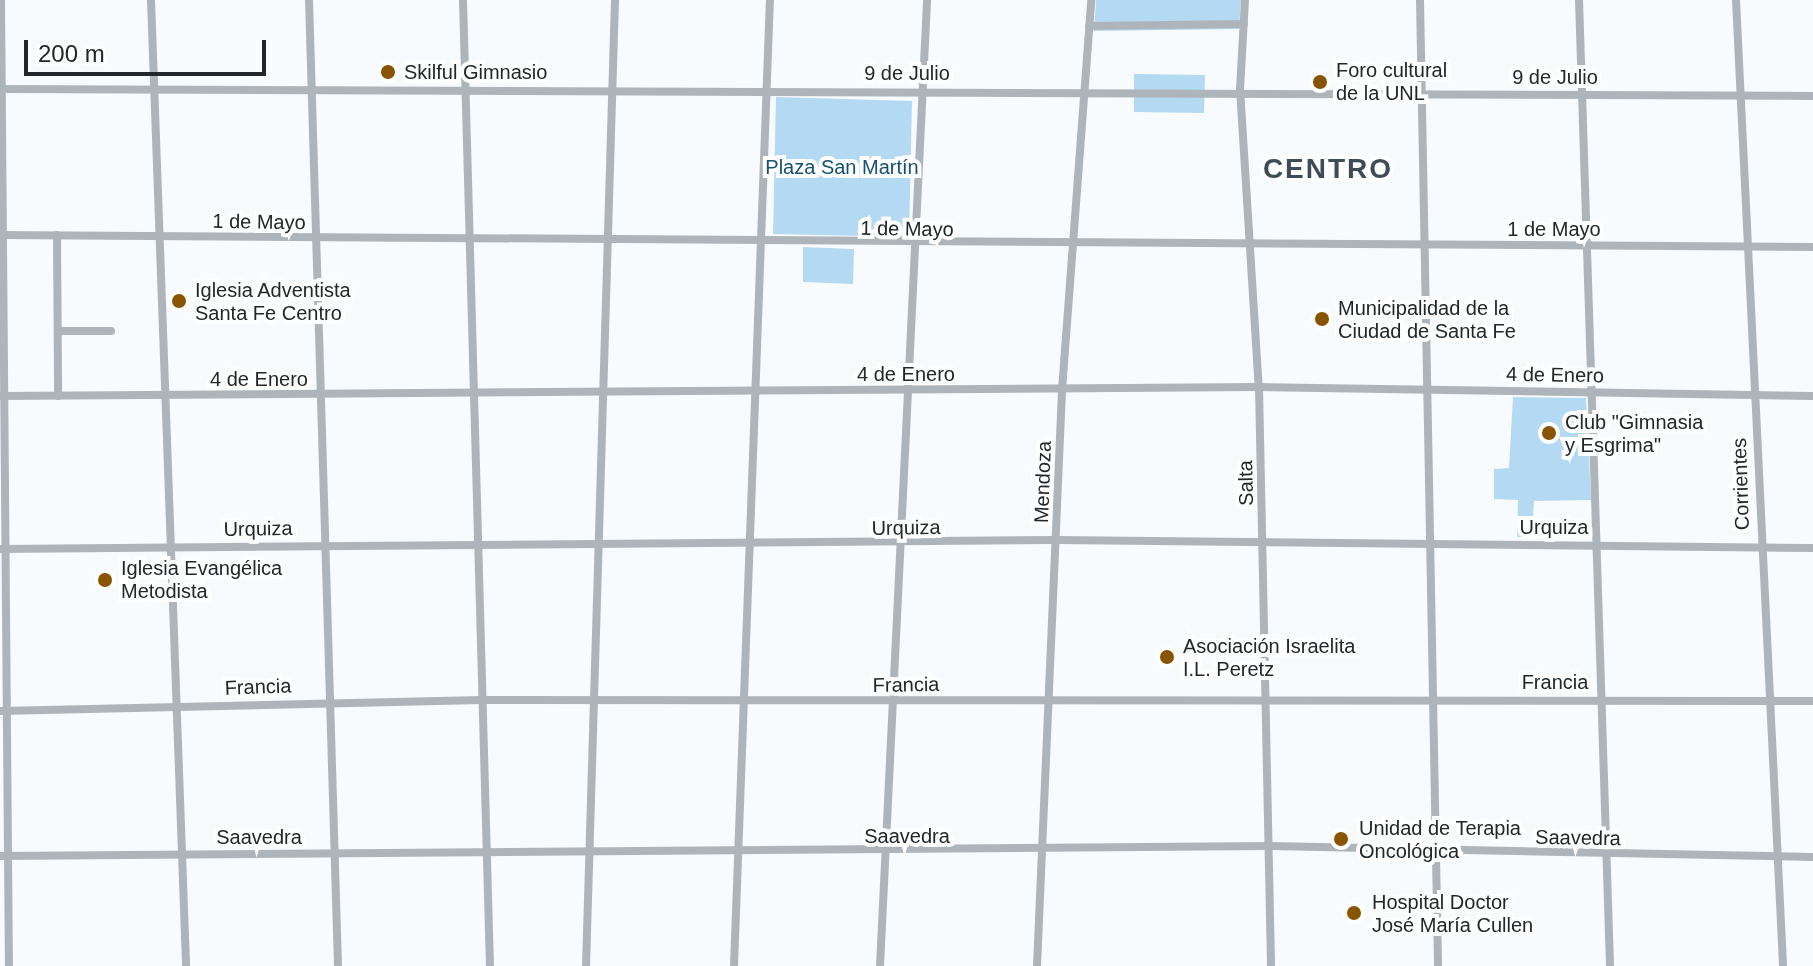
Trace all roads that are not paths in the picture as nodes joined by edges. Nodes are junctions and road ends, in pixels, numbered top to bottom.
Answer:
1 (1, 0) edge
2 (151, 0) edge
3 (309, 0) edge
4 (463, 0) edge
5 (615, 0) edge
6 (770, 0) edge
7 (927, 0) edge
8 (1091, 0) edge
9 (1245, 0) edge
10 (1420, 0) edge
11 (1579, 0) edge
12 (1736, 0) edge
13 (1244, 24) junction
14 (1089, 26) junction
15 (0, 44) edge
16 (311, 86) junction
17 (465, 86) junction
18 (153, 87) junction
19 (612, 88) junction
20 (767, 88) junction
21 (924, 88) junction
22 (0, 89) edge
23 (1240, 89) junction
24 (1084, 90) junction
25 (1423, 92) junction
26 (1586, 93) junction
27 (1741, 96) junction
28 (1813, 96) edge
29 (1, 235) edge
30 (57, 235) junction
31 (159, 236) junction
32 (317, 239) junction
33 (471, 241) junction
34 (609, 243) junction
35 (761, 243) junction
36 (1587, 244) junction
37 (916, 246) junction
38 (1072, 246) junction
39 (1249, 246) junction
40 (1427, 246) junction
41 (1746, 246) junction
42 (1813, 247) edge
43 (60, 331) junction
44 (111, 331) dead end
45 (1259, 387) junction
46 (909, 389) junction
47 (1428, 389) junction
48 (1062, 390) junction
49 (604, 391) junction
50 (754, 391) junction
51 (1590, 391) junction
52 (475, 392) junction
53 (166, 395) junction
54 (322, 395) junction
55 (1753, 395) junction
56 (2, 396) edge
57 (58, 396) junction
58 (1813, 396) edge
59 (1057, 540) junction
60 (1263, 541) junction
61 (327, 543) junction
62 (479, 543) junction
63 (600, 543) junction
64 (749, 543) junction
65 (1596, 543) junction
66 (1430, 544) junction
67 (900, 545) junction
68 (173, 546) junction
69 (1759, 547) junction
70 (1813, 548) edge
71 (3, 549) edge
72 (1431, 697) junction
73 (1267, 698) junction
74 (1602, 698) junction
75 (1049, 699) junction
76 (482, 700) junction
77 (594, 700) junction
78 (332, 701) junction
79 (743, 701) junction
80 (893, 701) junction
81 (1813, 701) edge
82 (1768, 702) junction
83 (177, 706) junction
84 (4, 711) edge
85 (1270, 846) junction
86 (1435, 850) junction
87 (885, 851) junction
88 (1042, 852) junction
89 (183, 853) junction
90 (336, 853) junction
91 (487, 853) junction
92 (590, 853) junction
93 (737, 853) junction
94 (1606, 855) junction
95 (5, 856) edge
96 (1778, 857) junction
97 (1813, 857) edge
98 (9, 966) edge
99 (186, 966) edge
100 (338, 966) edge
101 (490, 966) edge
102 (586, 966) edge
103 (734, 966) edge
104 (880, 966) edge
105 (1037, 966) edge
106 (1271, 966) edge
107 (1438, 966) edge
108 (1610, 966) edge
109 (1783, 966) edge

1 - 15 street
2 - 18 street
3 - 16 street
4 - 17 street
5 - 19 street
6 - 20 street
7 - 21 street
8 - 14 street, Mendoza
9 - 13 street, Salta
10 - 25 street
11 - 26 street
12 - 27 street, Corrientes
13 - 14 street
13 - 23 street, Salta
14 - 24 street, Mendoza
15 - 22 street
16 - 17 street, 9 de Julio
16 - 18 street, 9 de Julio
16 - 32 street
17 - 19 street, 9 de Julio
17 - 33 street
18 - 22 street, 9 de Julio
18 - 31 street
19 - 20 street, 9 de Julio
19 - 34 street
20 - 21 street, 9 de Julio
20 - 35 street
21 - 24 street, 9 de Julio
21 - 37 street
22 - 29 street
23 - 24 street, 9 de Julio
23 - 25 street, 9 de Julio
23 - 39 street, Salta
24 - 38 street, Mendoza
25 - 26 street, 9 de Julio
25 - 40 street
26 - 27 street, 9 de Julio
26 - 36 street
27 - 28 street, 9 de Julio
27 - 41 street, Corrientes
29 - 30 street, 1 de Mayo
29 - 56 street
30 - 31 street, 1 de Mayo
30 - 43 street
31 - 32 street, 1 de Mayo
31 - 53 street
32 - 33 street, 1 de Mayo
32 - 54 street
33 - 34 street, 1 de Mayo
33 - 52 street
34 - 35 street, 1 de Mayo
34 - 49 street
35 - 37 street, 1 de Mayo
35 - 50 street
36 - 40 street, 1 de Mayo
36 - 41 street, 1 de Mayo
36 - 51 street
37 - 38 street, 1 de Mayo
37 - 46 street
38 - 39 street, 1 de Mayo
38 - 48 street, Mendoza
39 - 40 street, 1 de Mayo
39 - 45 street, Salta
40 - 47 street
41 - 42 street, 1 de Mayo
41 - 55 street, Corrientes
43 - 44 street
43 - 57 street
45 - 47 street, 4 de Enero
45 - 48 street, 4 de Enero
45 - 60 street, Salta
46 - 48 street, 4 de Enero
46 - 50 street, 4 de Enero
46 - 67 street
47 - 51 street, 4 de Enero
47 - 66 street
48 - 59 street, Mendoza
49 - 50 street, 4 de Enero
49 - 52 street, 4 de Enero
49 - 63 street
50 - 64 street
51 - 55 street, 4 de Enero
51 - 65 street
52 - 54 street, 4 de Enero
52 - 62 street
53 - 54 street, 4 de Enero
53 - 57 street, 4 de Enero
53 - 68 street
54 - 61 street
55 - 58 street, 4 de Enero
55 - 69 street, Corrientes
56 - 57 street, 4 de Enero
56 - 71 street
59 - 60 street, Urquiza
59 - 67 street, Urquiza
59 - 75 street, Mendoza
60 - 66 street, Urquiza
60 - 73 street, Salta
61 - 62 street, Urquiza
61 - 68 street, Urquiza
61 - 78 street
62 - 63 street, Urquiza
62 - 76 street
63 - 64 street, Urquiza
63 - 77 street
64 - 67 street, Urquiza
64 - 79 street
65 - 66 street, Urquiza
65 - 69 street, Urquiza
65 - 74 street
66 - 72 street
67 - 80 street
68 - 71 street, Urquiza
68 - 83 street
69 - 70 street, Urquiza
69 - 82 street, Corrientes
71 - 84 street
72 - 73 street, Francia
72 - 74 street, Francia
72 - 86 street
73 - 75 street, Francia
73 - 85 street, Salta
74 - 82 street, Francia
74 - 94 street
75 - 80 street, Francia
75 - 88 street, Mendoza
76 - 77 street, Francia
76 - 78 street, Francia
76 - 91 street
77 - 79 street, Francia
77 - 92 street
78 - 83 street, Francia
78 - 90 street
79 - 80 street, Francia
79 - 93 street
80 - 87 street
81 - 82 street, Francia
82 - 96 street, Corrientes
83 - 84 street, Francia
83 - 89 street
84 - 95 street
85 - 86 street, Saavedra
85 - 88 street, Saavedra
85 - 106 street, Salta
86 - 94 street, Saavedra
86 - 107 street
87 - 88 street, Saavedra
87 - 93 street, Saavedra
87 - 104 street
88 - 105 street, Mendoza
89 - 90 street, Saavedra
89 - 95 street, Saavedra
89 - 99 street
90 - 91 street, Saavedra
90 - 100 street
91 - 92 street, Saavedra
91 - 101 street
92 - 93 street, Saavedra
92 - 102 street
93 - 103 street
94 - 96 street, Saavedra
94 - 108 street
95 - 98 street
96 - 97 street, Saavedra
96 - 109 street, Corrientes

